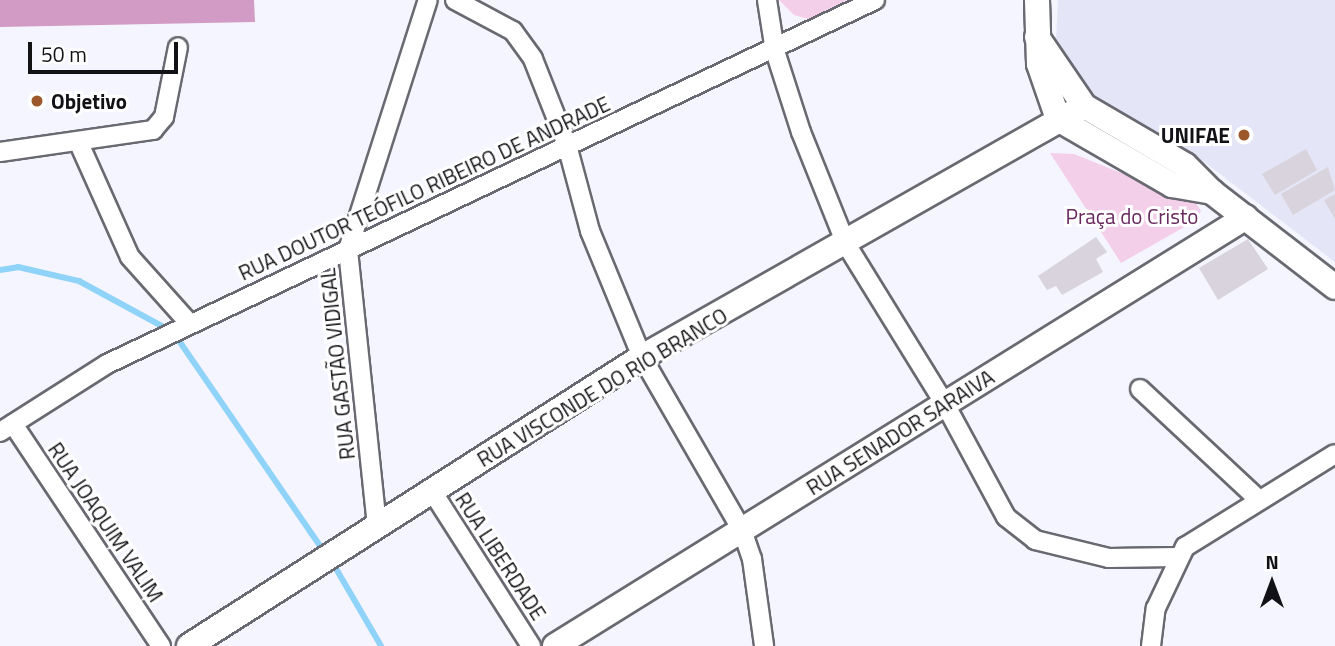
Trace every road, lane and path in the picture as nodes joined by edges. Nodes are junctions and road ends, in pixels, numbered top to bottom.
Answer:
1 (428, 0) edge
2 (455, 0) edge
3 (767, 0) edge
4 (875, 0) edge
5 (1037, 0) edge
6 (1037, 37) junction
7 (178, 47) dead end
8 (775, 51) junction
9 (1084, 107) junction
10 (1058, 119) junction
11 (78, 141) junction
12 (568, 145) junction
13 (0, 152) edge
14 (1212, 192) junction
15 (1246, 217) junction
16 (846, 244) junction
17 (348, 250) junction
18 (1335, 287) edge
19 (177, 330) junction
20 (642, 357) junction
21 (1140, 389) dead end
22 (945, 404) junction
23 (4, 429) edge
24 (1335, 454) edge
25 (432, 491) junction
26 (1258, 499) junction
27 (377, 526) junction
28 (742, 530) junction
29 (1177, 557) junction
30 (161, 646) edge
31 (189, 646) edge
32 (531, 646) edge
33 (555, 646) edge
34 (764, 646) edge
35 (1150, 646) edge

1 - 17 street, RUA GASTÃO VIDIGAL
2 - 12 street
3 - 8 street
4 - 8 street, RUA DOUTOR TEÓFILO RIBEIRO DE ANDRADE
5 - 6 main road
6 - 9 main road
6 - 10 main road
7 - 11 street
8 - 12 street, RUA DOUTOR TEÓFILO RIBEIRO DE ANDRADE
8 - 16 street
9 - 10 main road, RUA VISCONDE DO RIO BRANCO
9 - 14 main road
10 - 14 main road
10 - 16 main road, RUA VISCONDE DO RIO BRANCO
11 - 13 street
11 - 19 street
12 - 17 street, RUA DOUTOR TEÓFILO RIBEIRO DE ANDRADE
12 - 20 street
14 - 15 main road
15 - 18 main road
15 - 22 main road, RUA SENADOR SARAIVA
16 - 20 main road, RUA VISCONDE DO RIO BRANCO
16 - 22 street
17 - 19 street, RUA DOUTOR TEÓFILO RIBEIRO DE ANDRADE
17 - 27 street, RUA GASTÃO VIDIGAL
19 - 23 street, RUA DOUTOR TEÓFILO RIBEIRO DE ANDRADE
20 - 25 main road, RUA VISCONDE DO RIO BRANCO
20 - 28 street
21 - 26 street
22 - 28 main road, RUA SENADOR SARAIVA
22 - 29 street
23 - 30 street, RUA JOAQUIM VALIM
24 - 26 street
25 - 27 main road, RUA VISCONDE DO RIO BRANCO
25 - 32 street, RUA LIBERDADE
26 - 29 street
27 - 31 main road, RUA VISCONDE DO RIO BRANCO
28 - 33 main road, RUA SENADOR SARAIVA
28 - 34 street
29 - 35 street

